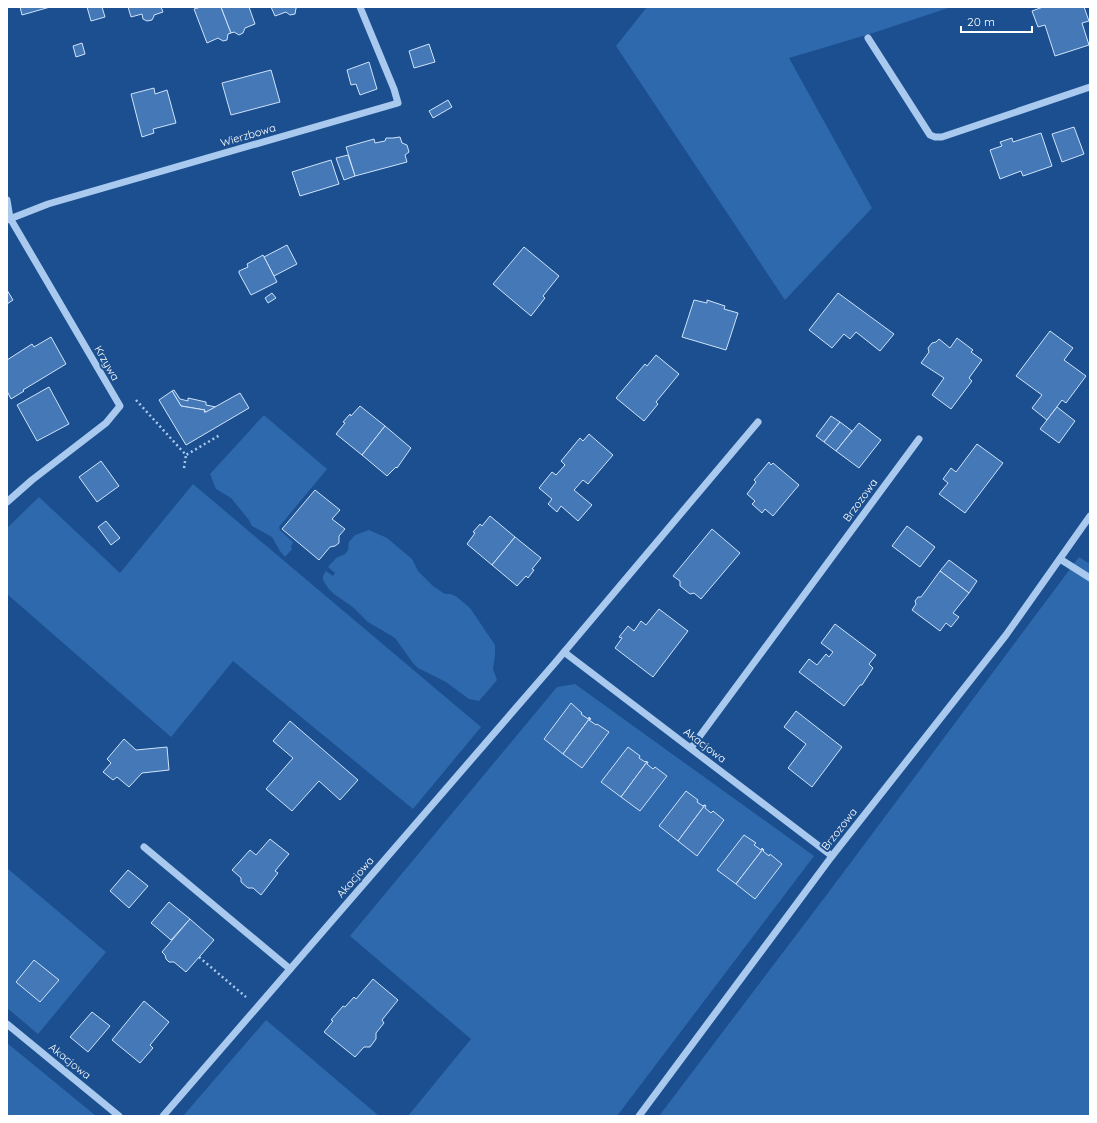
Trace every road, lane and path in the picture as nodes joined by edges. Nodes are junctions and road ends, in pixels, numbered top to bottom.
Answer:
1 (360, 7) edge
2 (868, 38) dead end
3 (1090, 87) edge
4 (7, 200) edge
5 (9, 219) edge
6 (134, 399) dead end
7 (758, 422) dead end
8 (220, 435) dead end
9 (919, 439) dead end
10 (186, 455) junction
11 (184, 468) dead end
12 (7, 502) edge
13 (1090, 516) edge
14 (1060, 559) junction
15 (1090, 578) edge
16 (564, 652) junction
17 (691, 748) junction
18 (144, 847) dead end
19 (832, 856) junction
20 (199, 957) dead end
21 (290, 969) junction
22 (257, 1006) junction
23 (7, 1024) edge
24 (119, 1116) edge
25 (163, 1116) edge
26 (639, 1116) edge

1 - 5 street, Wierzbowa
2 - 3 street
4 - 5 street, Krzywa
5 - 12 street, Krzywa
6 - 10 path
7 - 16 street, Akacjowa
8 - 10 path
9 - 17 street, Brzozowa
10 - 11 path
13 - 14 street, Brzozowa
14 - 15 street
14 - 19 street, Brzozowa
16 - 17 street, Akacjowa
16 - 21 street, Akacjowa
17 - 19 street, Akacjowa
18 - 21 street
19 - 26 street, Brzozowa
20 - 22 path
21 - 22 street, Akacjowa
22 - 25 street, Akacjowa
23 - 24 street, Akacjowa

